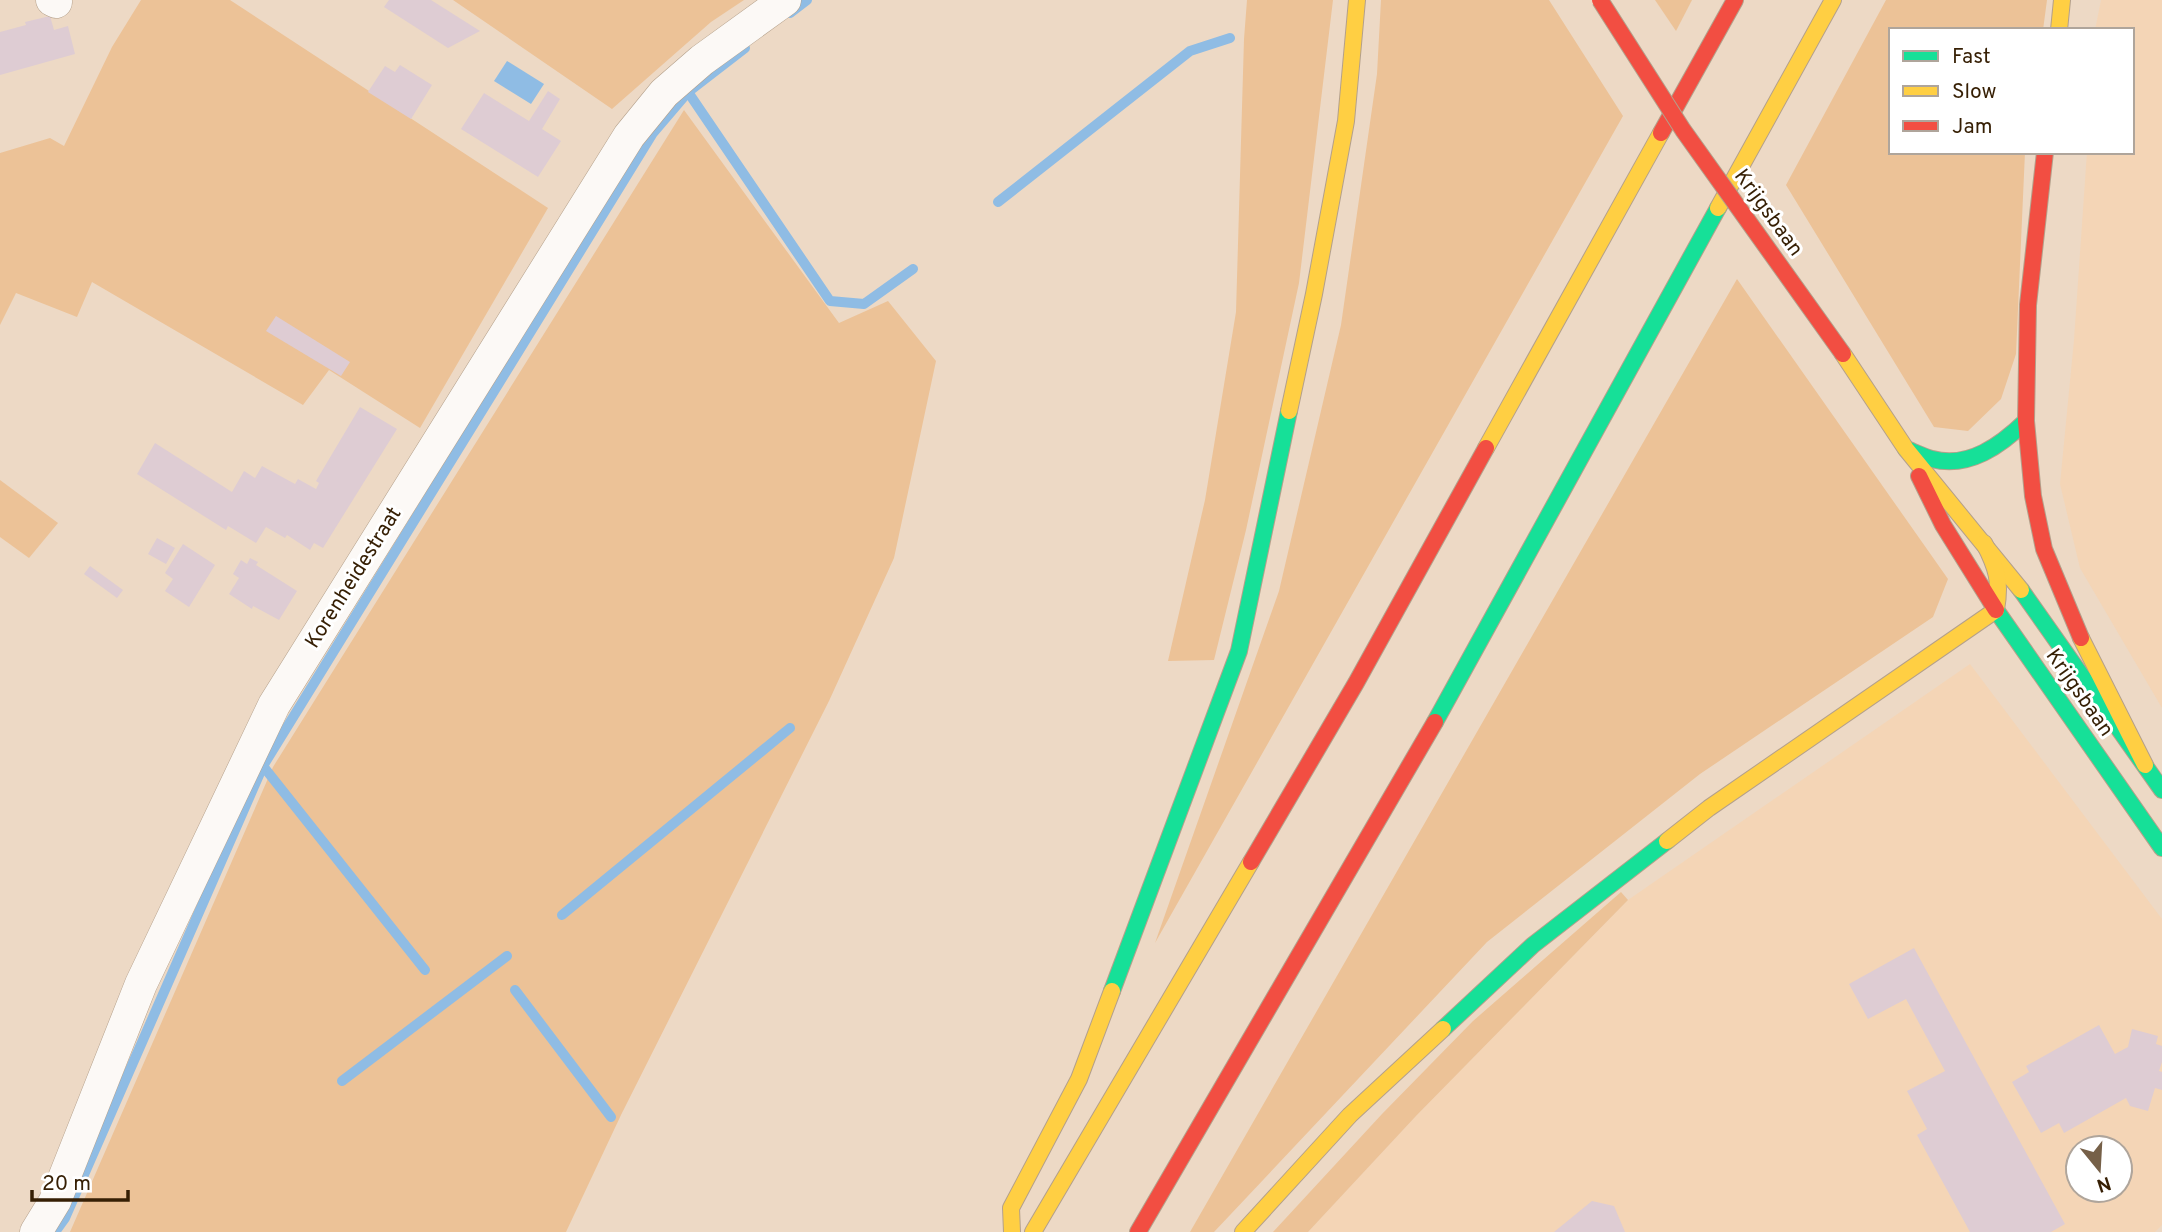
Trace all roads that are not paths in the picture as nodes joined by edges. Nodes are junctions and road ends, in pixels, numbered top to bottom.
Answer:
1 (785, 0) edge
2 (1357, 0) edge
3 (1600, 0) edge
4 (1735, 0) edge
5 (1833, 0) edge
6 (2062, 0) edge
7 (2059, 28) edge
8 (2045, 154) edge
9 (2026, 421) junction
10 (1906, 449) junction
11 (1984, 543) junction
12 (1996, 610) junction
13 (2145, 765) junction
14 (2162, 790) edge
15 (2162, 848) edge
16 (36, 1232) edge
17 (1012, 1232) edge
18 (1033, 1232) edge
19 (1138, 1232) edge
20 (1243, 1232) edge

1 - 16 street, Korenheidestraat
2 - 17 main road
3 - 10 main road, Krijgsbaan, bridge
4 - 18 main road
5 - 19 main road
6 - 7 main road
8 - 9 main road
9 - 10 main road
9 - 13 main road
10 - 11 main road, Krijgsbaan
10 - 12 main road, Krijgsbaan
11 - 12 main road
11 - 13 main road, Krijgsbaan
12 - 15 main road, Krijgsbaan
12 - 20 main road
13 - 14 main road, Krijgsbaan

